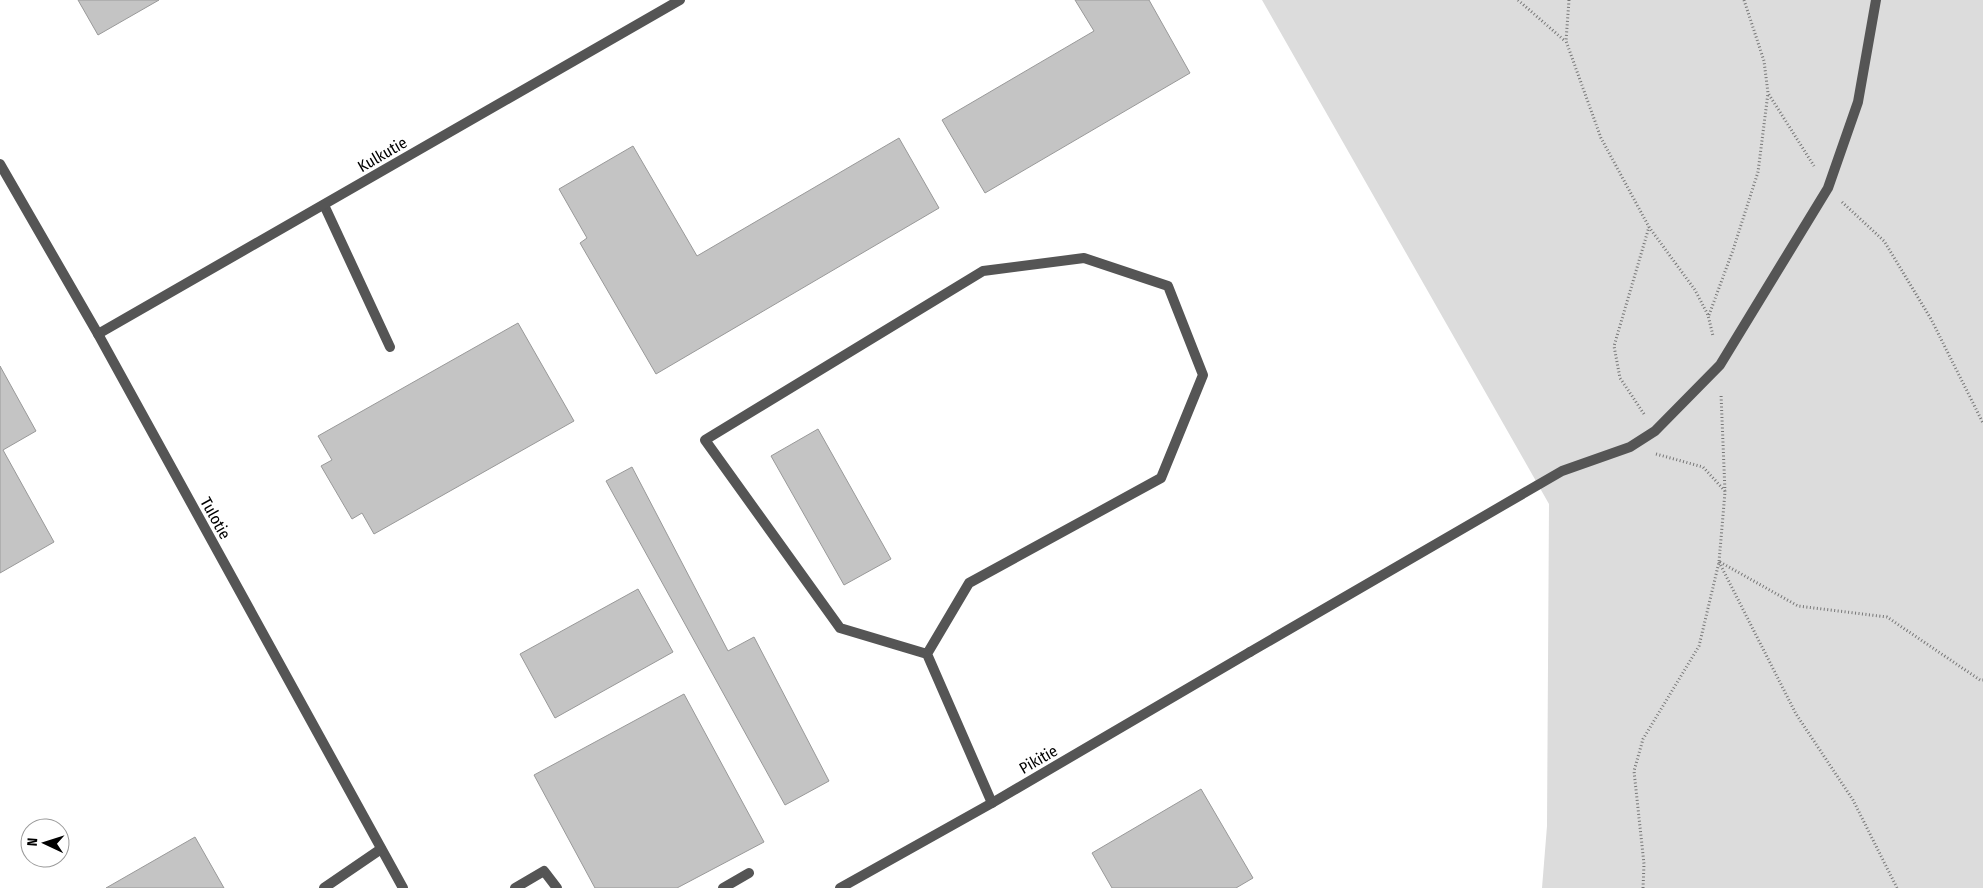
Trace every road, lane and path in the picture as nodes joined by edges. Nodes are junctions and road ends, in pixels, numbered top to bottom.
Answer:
1 (680, 0) edge
2 (1518, 0) edge
3 (1569, 0) edge
4 (1744, 0) edge
5 (1876, 0) edge
6 (1566, 41) junction
7 (1768, 93) junction
8 (0, 164) edge
9 (1828, 188) junction
10 (324, 205) junction
11 (1649, 227) junction
12 (1708, 315) junction
13 (98, 334) junction
14 (390, 347) dead end
15 (1720, 365) junction
16 (1983, 423) edge
17 (1655, 431) junction
18 (1630, 447) junction
19 (1725, 492) junction
20 (1719, 562) junction
21 (927, 654) junction
22 (1983, 680) edge
23 (992, 804) junction
24 (381, 849) junction
25 (749, 874) dead end
26 (324, 888) edge
27 (403, 888) edge
28 (514, 888) edge
29 (557, 888) edge
30 (723, 888) edge
31 (840, 888) edge
32 (1643, 888) edge
33 (1897, 888) edge

1 - 10 street, Kulkutie
2 - 6 path
3 - 6 path
4 - 7 path
5 - 9 street, Pikitie
6 - 11 path
7 - 9 path
7 - 12 path
8 - 13 street, Tulotie
9 - 15 street, Pikitie
9 - 16 path
10 - 13 street, Kulkutie
10 - 14 street
11 - 12 path
11 - 17 path
12 - 15 path
13 - 24 street, Tulotie
15 - 17 street, Pikitie
15 - 19 path
17 - 18 street, Pikitie
18 - 19 path
18 - 23 street, Pikitie
19 - 20 path
20 - 22 path
20 - 32 path
20 - 33 path
21 - 21 street
21 - 23 street
23 - 31 street, Pikitie
24 - 26 street
24 - 27 street, Tulotie
25 - 30 street
28 - 29 street

